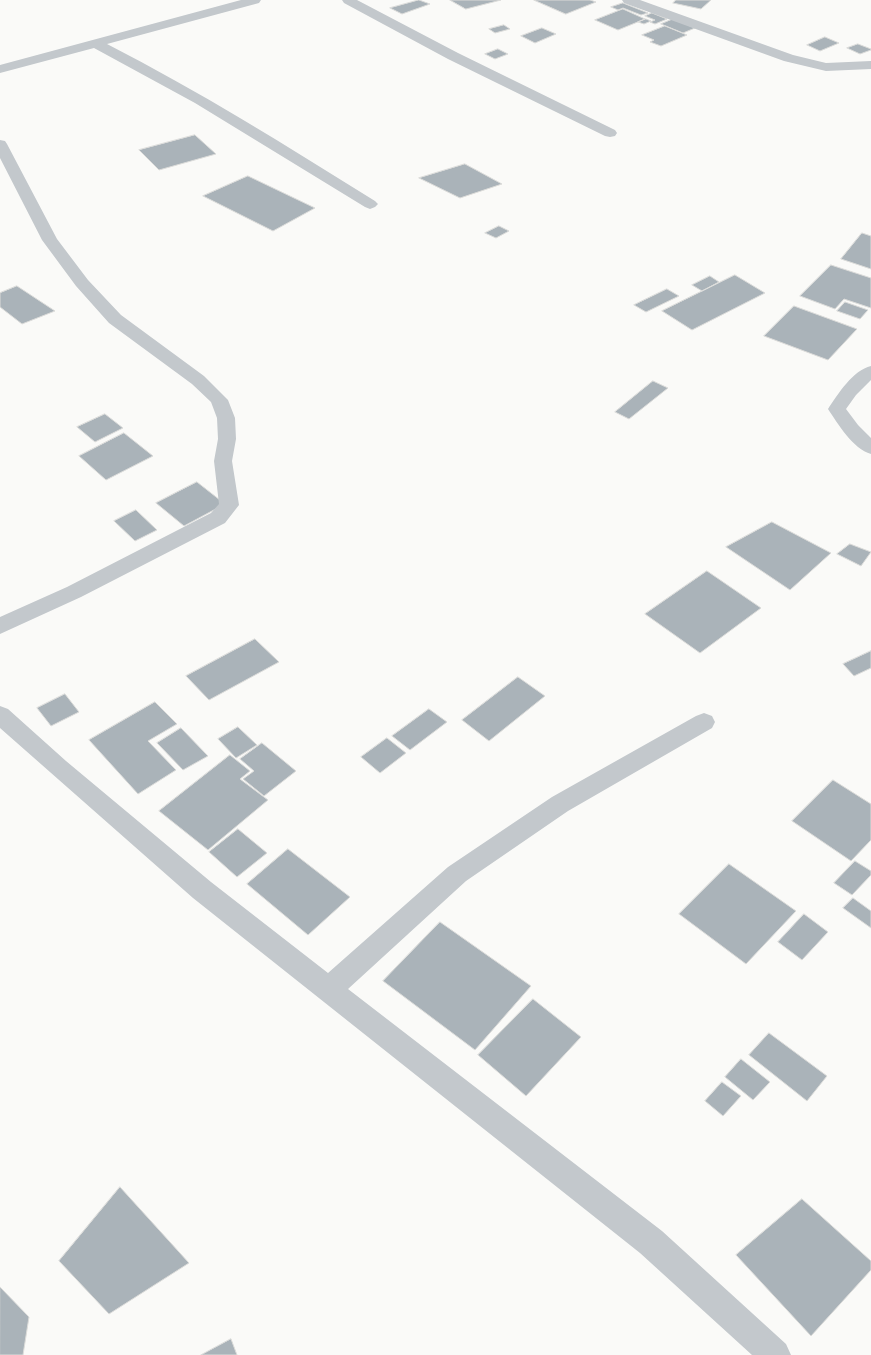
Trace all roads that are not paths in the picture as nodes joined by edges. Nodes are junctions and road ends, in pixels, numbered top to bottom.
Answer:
1 (255, 0) edge
2 (348, 0) edge
3 (628, 0) edge
4 (95, 43) junction
5 (871, 65) edge
6 (0, 69) edge
7 (610, 133) dead end
8 (0, 144) edge
9 (370, 204) dead end
10 (871, 371) edge
11 (871, 448) edge
12 (0, 626) edge
13 (0, 715) edge
14 (704, 722) dead end
15 (329, 989) junction
16 (775, 1355) edge

1 - 4 street
2 - 7 street
3 - 5 street
4 - 6 street
4 - 9 street
8 - 12 street
10 - 11 street
13 - 15 street
14 - 15 street
15 - 16 street

